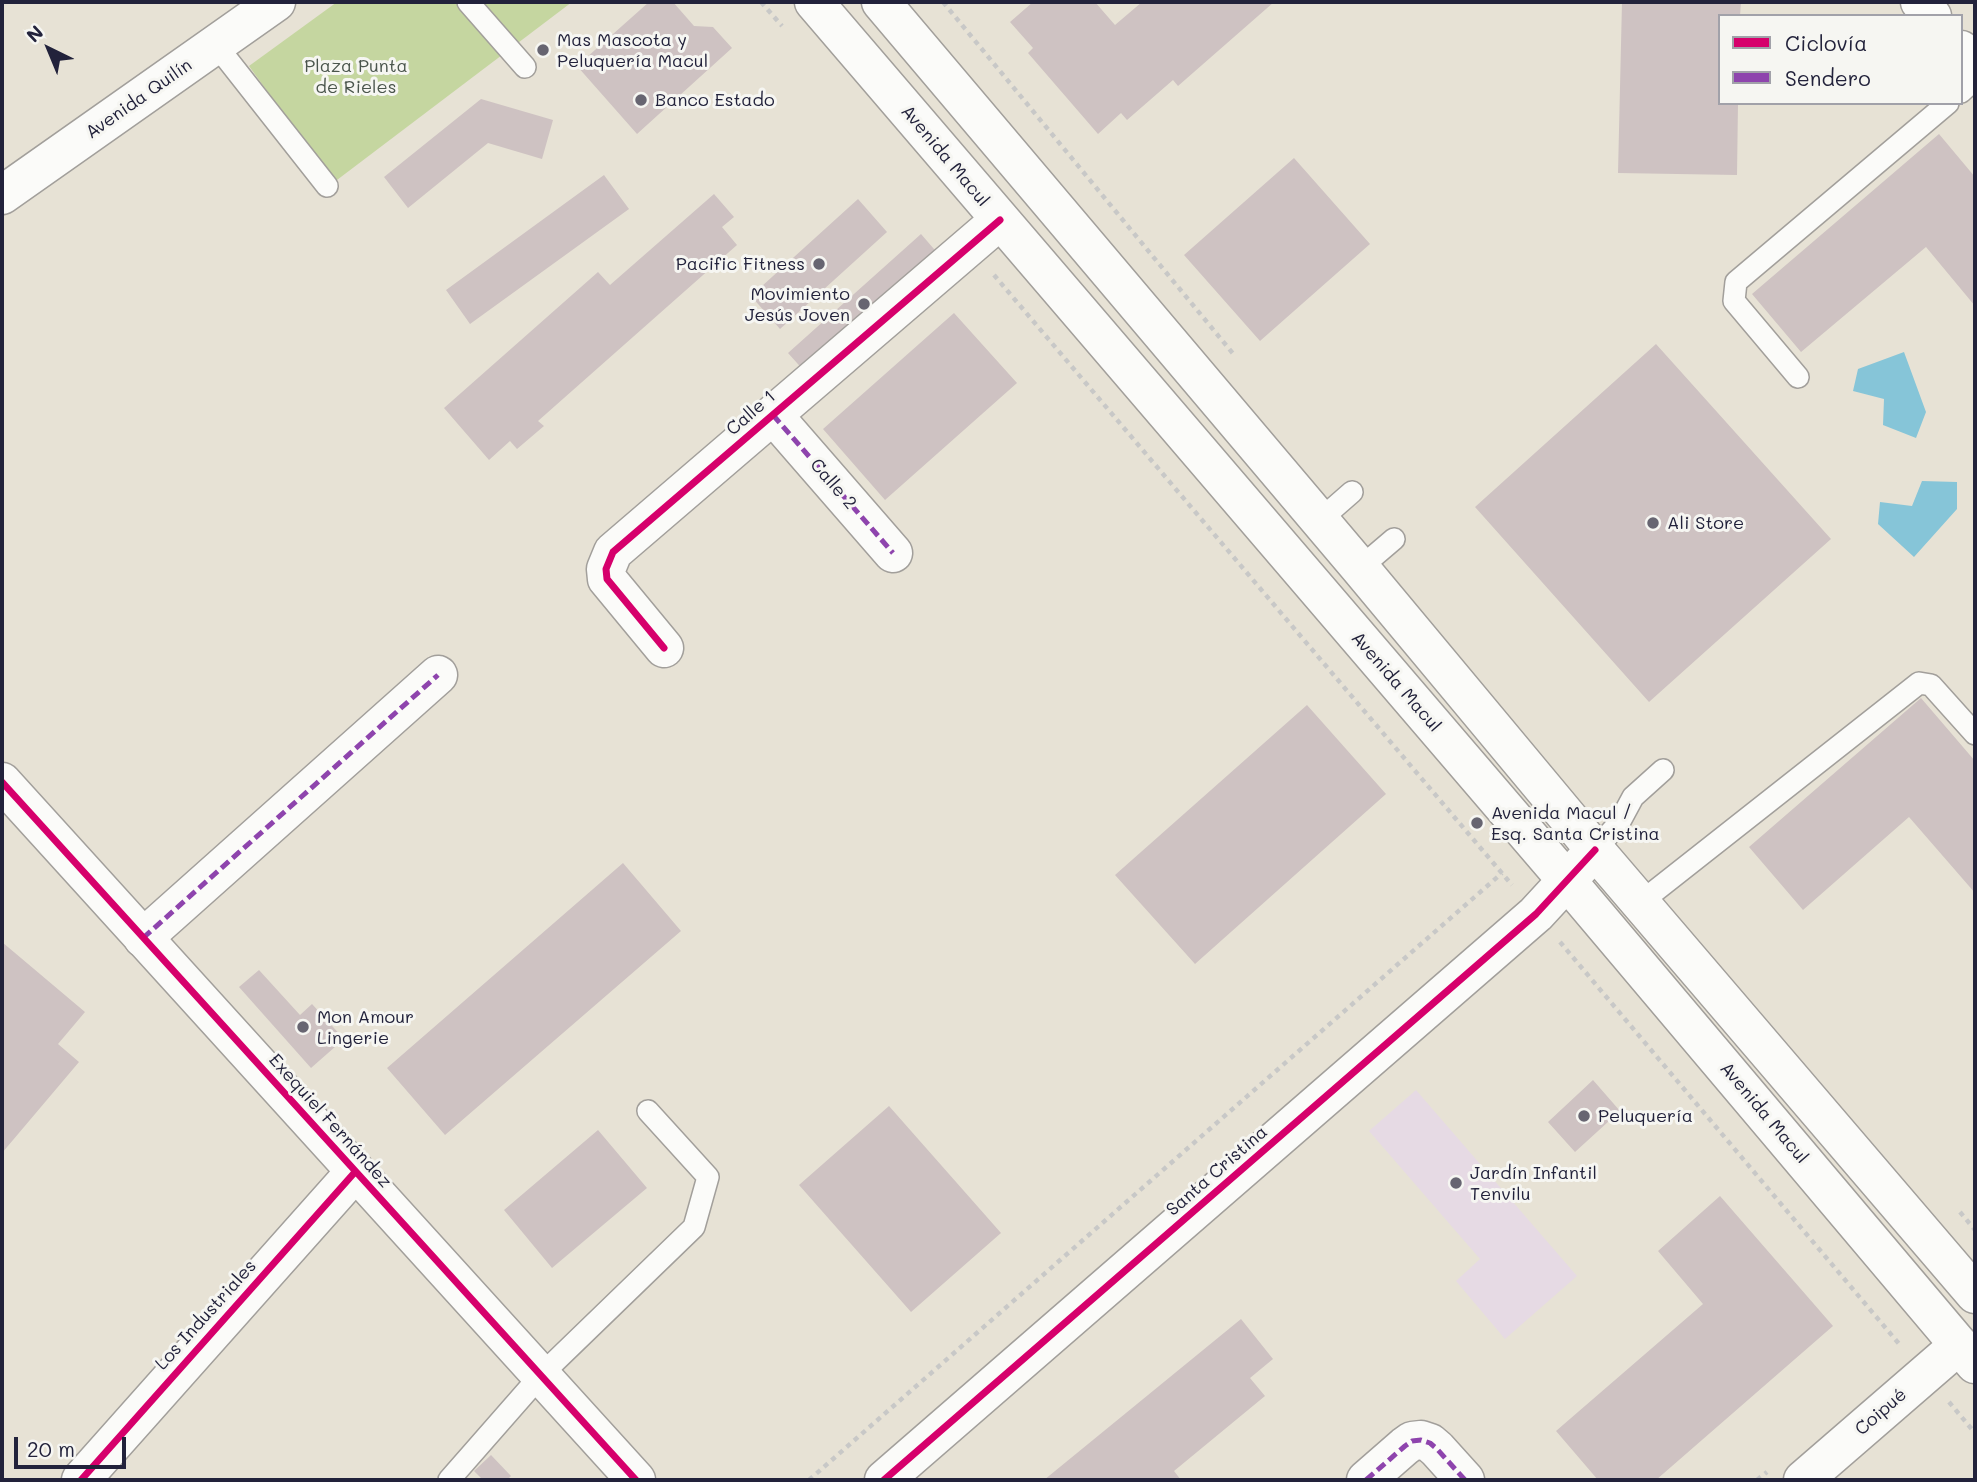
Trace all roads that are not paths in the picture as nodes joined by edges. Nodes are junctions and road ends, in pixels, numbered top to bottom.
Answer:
1 (276, 2) edge
2 (468, 2) edge
3 (814, 2) edge
4 (881, 2) edge
5 (907, 16) edge
6 (215, 45) junction
7 (1963, 52) edge
8 (1975, 66) edge
9 (525, 67) dead end
10 (1946, 105) edge
11 (327, 186) dead end
12 (2, 195) edge
13 (1000, 220) junction
14 (1798, 377) dead end
15 (773, 415) junction
16 (1352, 492) dead end
17 (1320, 520) junction
18 (1394, 539) dead end
19 (893, 553) dead end
20 (1360, 568) junction
21 (664, 648) dead end
22 (438, 675) dead end
23 (1975, 734) edge
24 (1664, 770) dead end
25 (2, 782) edge
26 (1595, 850) junction
27 (1568, 882) junction
28 (1641, 902) junction
29 (143, 938) junction
30 (648, 1111) dead end
31 (355, 1172) junction
32 (1975, 1294) edge
33 (1967, 1354) edge
34 (541, 1375) junction
35 (81, 1480) edge
36 (449, 1480) edge
37 (636, 1480) edge
38 (884, 1480) edge
39 (1366, 1480) edge
40 (1465, 1480) edge
41 (1803, 1480) edge

1 - 6 street, Avenida Quilín
2 - 9 lane
3 - 13 street, Avenida Macul
4 - 5 street
5 - 17 street
6 - 11 lane
6 - 12 street, Avenida Quilín
7 - 8 street
10 - 14 lane
13 - 15 street, Calle 1
13 - 27 street, Avenida Macul
15 - 19 street, Calle 2
15 - 21 street, Calle 1
16 - 17 lane
17 - 20 street
18 - 20 lane
20 - 26 street
22 - 29 street
23 - 28 lane
24 - 26 lane
25 - 29 street, Exequiel Fernández
26 - 27 street, Santa Cristina
26 - 28 street
27 - 33 street, Avenida Macul
27 - 38 street, Santa Cristina
28 - 32 street
29 - 31 street, Exequiel Fernández
30 - 34 lane
31 - 34 street, Exequiel Fernández
31 - 35 street, Los Industriales
33 - 41 street, Coipué
34 - 36 lane
34 - 37 street, Exequiel Fernández
39 - 40 street

